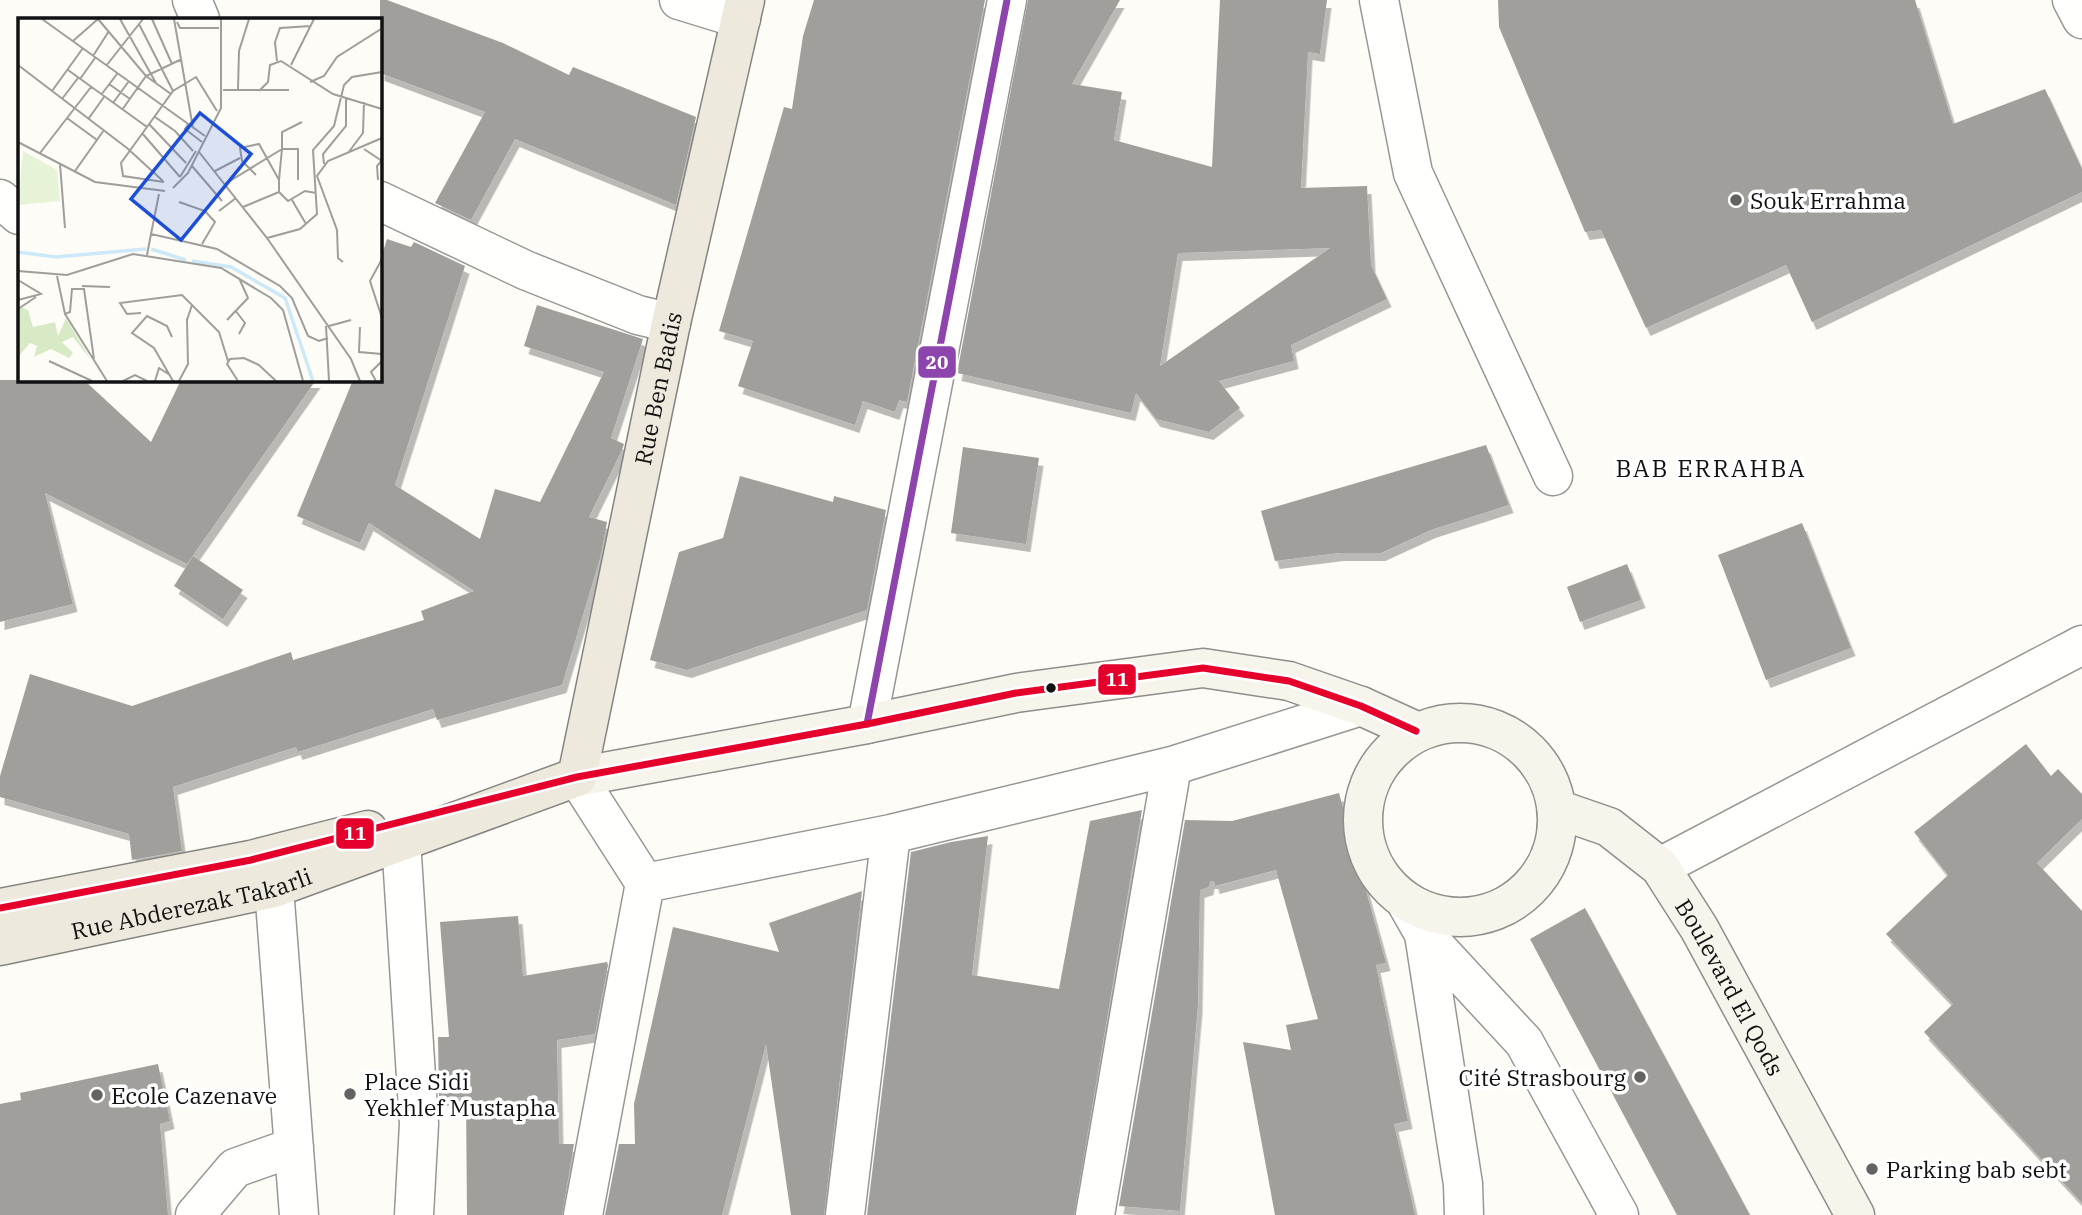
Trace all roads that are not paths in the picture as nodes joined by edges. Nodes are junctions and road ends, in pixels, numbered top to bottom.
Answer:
1 (192, 0) edge
2 (679, 0) edge
3 (1007, 0) edge
4 (1379, 0) edge
5 (2072, 0) edge
6 (743, 10) edge
7 (200, 18) edge
8 (2082, 19) edge
9 (0, 199) edge
10 (382, 202) edge
11 (18, 214) edge
12 (671, 323) junction
13 (1553, 476) dead end
14 (2082, 645) edge
15 (1361, 706) junction
16 (867, 724) junction
17 (1416, 732) junction
18 (1172, 766) junction
19 (577, 777) junction
20 (1557, 809) junction
21 (891, 834) junction
22 (401, 840) junction
23 (1660, 867) junction
24 (645, 883) junction
25 (274, 888) junction
26 (0, 908) edge
27 (1416, 919) junction
28 (0, 946) edge
29 (294, 1147) junction
30 (195, 1215) edge
31 (299, 1215) edge
32 (415, 1215) edge
33 (583, 1215) edge
34 (845, 1215) edge
35 (1095, 1215) edge
36 (1464, 1215) edge
37 (1619, 1215) edge
38 (1855, 1215) edge

1 - 7 street
2 - 6 street
3 - 16 street
4 - 13 street
5 - 8 street
6 - 12 main road, Rue Ben Badis
9 - 11 street
10 - 12 street
12 - 19 main road, Rue Ben Badis
14 - 23 street
15 - 16 main road, Rue Abderezak Takarli
15 - 17 main road, Rue Abderezak Takarli
15 - 18 street
16 - 19 main road, Rue Abderezak Takarli
17 - 20 main road
17 - 27 main road
18 - 21 street
18 - 35 street
19 - 22 main road, Rue Abderezak Takarli
19 - 24 street
19 - 26 main road, Rue Abderezak Takarli
20 - 23 main road, Boulevard El Qods
20 - 27 main road
21 - 24 street
21 - 34 street
22 - 25 main road, Rue Abderezak Takarli
22 - 32 street
23 - 38 main road, Boulevard El Qods
24 - 33 street
25 - 28 main road, Rue Abderezak Takarli
25 - 29 street
27 - 36 street
27 - 37 street
29 - 30 street
29 - 31 street

